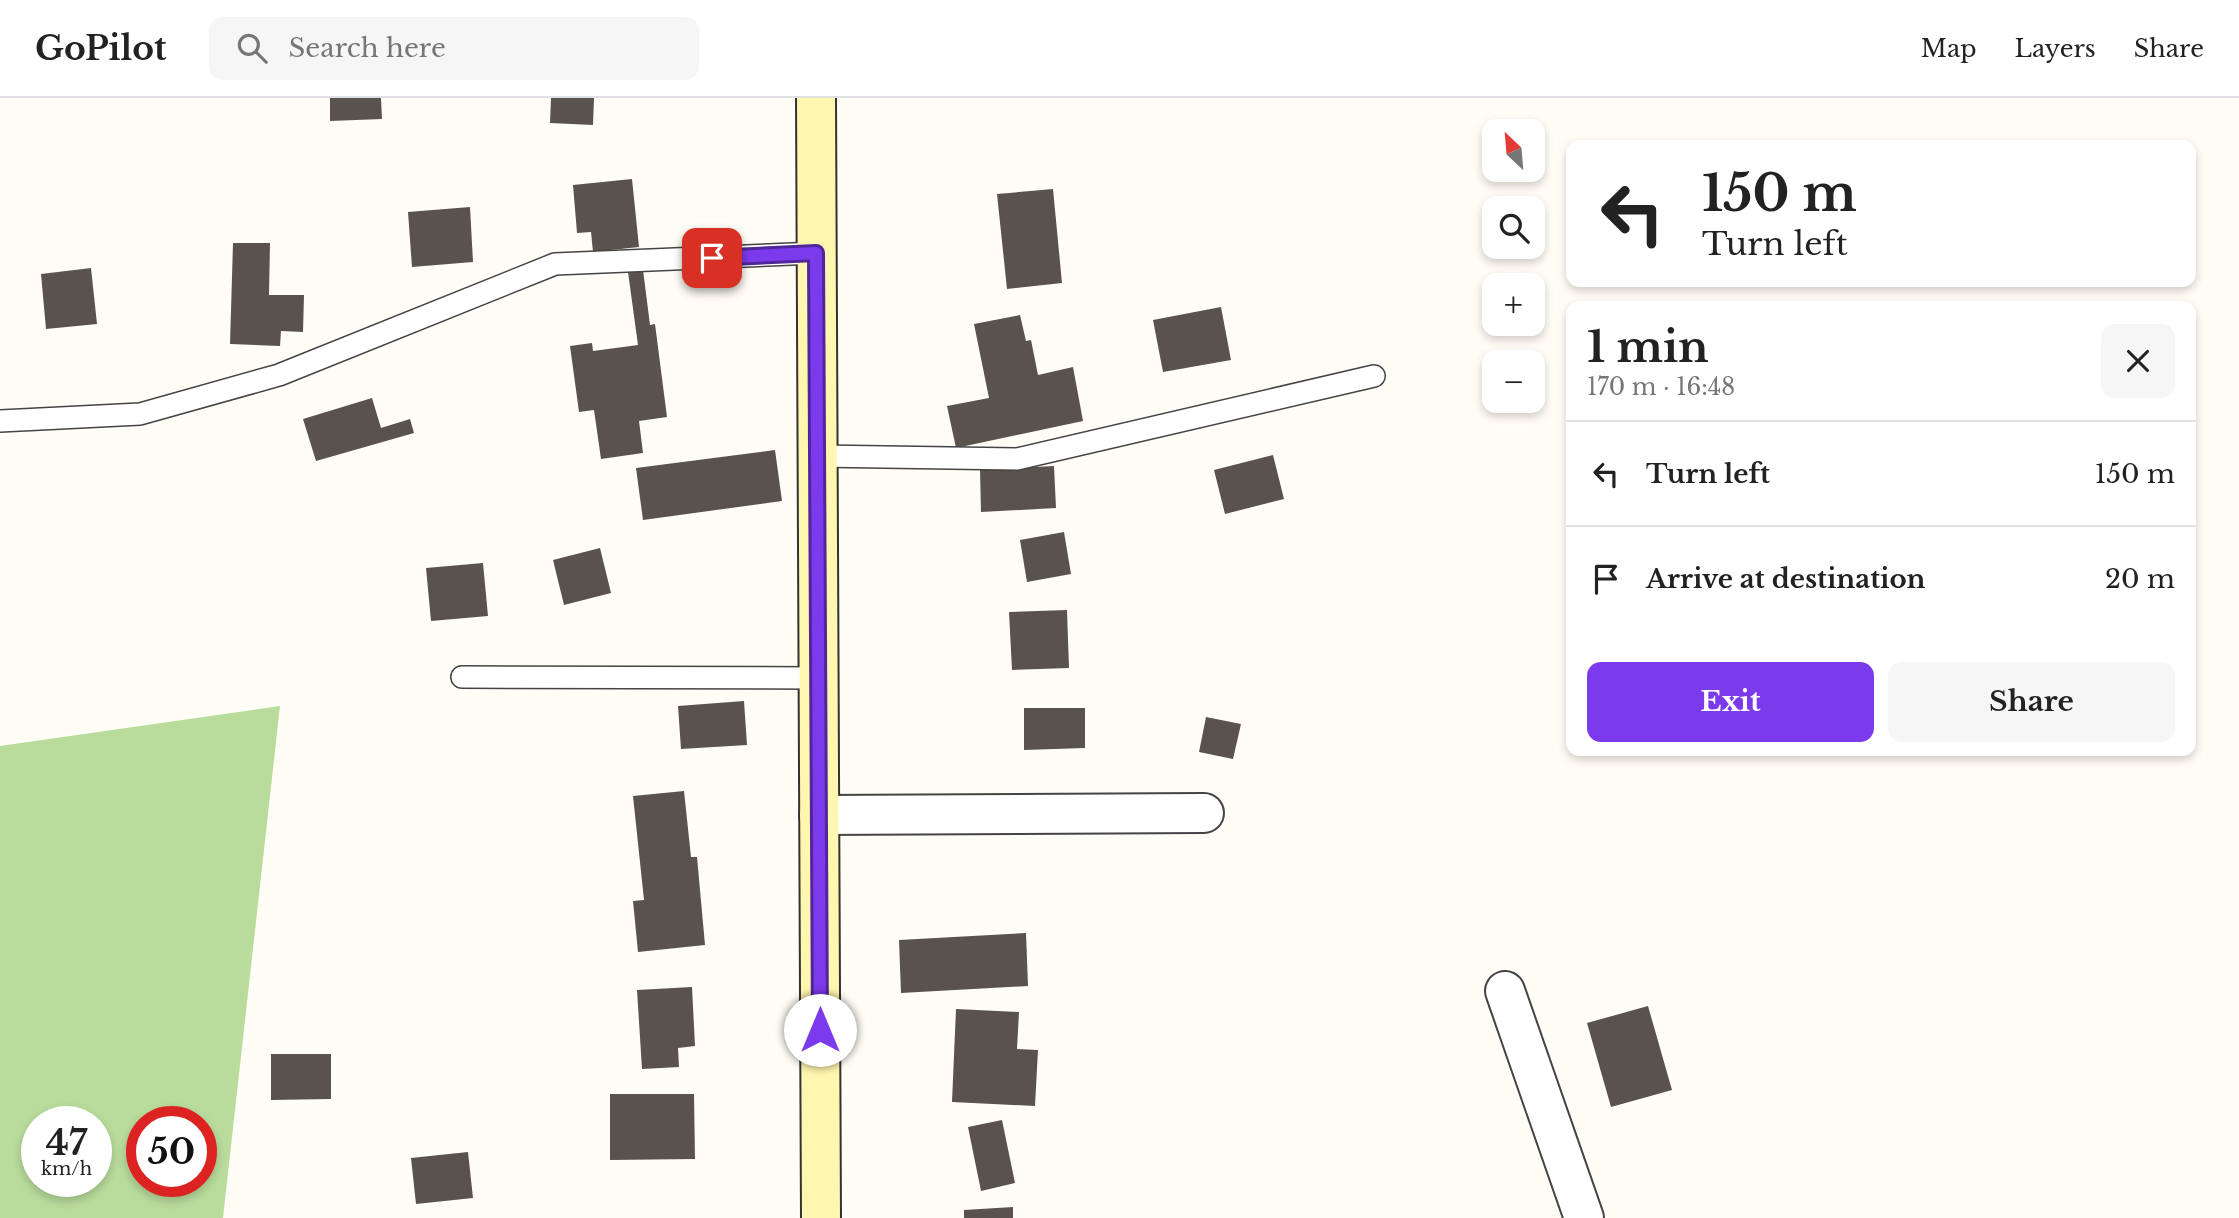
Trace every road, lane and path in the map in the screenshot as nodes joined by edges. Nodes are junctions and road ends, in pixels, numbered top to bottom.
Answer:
1 (816, 98) edge
2 (816, 253) junction
3 (1374, 376) dead end
4 (0, 421) edge
5 (818, 456) junction
6 (461, 677) dead end
7 (818, 678) junction
8 (1204, 813) dead end
9 (819, 815) junction
10 (1505, 991) dead end
11 (821, 1218) edge
12 (1584, 1218) edge

1 - 2 main road
2 - 4 lane
2 - 5 main road
3 - 5 lane
5 - 7 main road
6 - 7 lane
7 - 9 main road
8 - 9 street
9 - 11 main road
10 - 12 street

